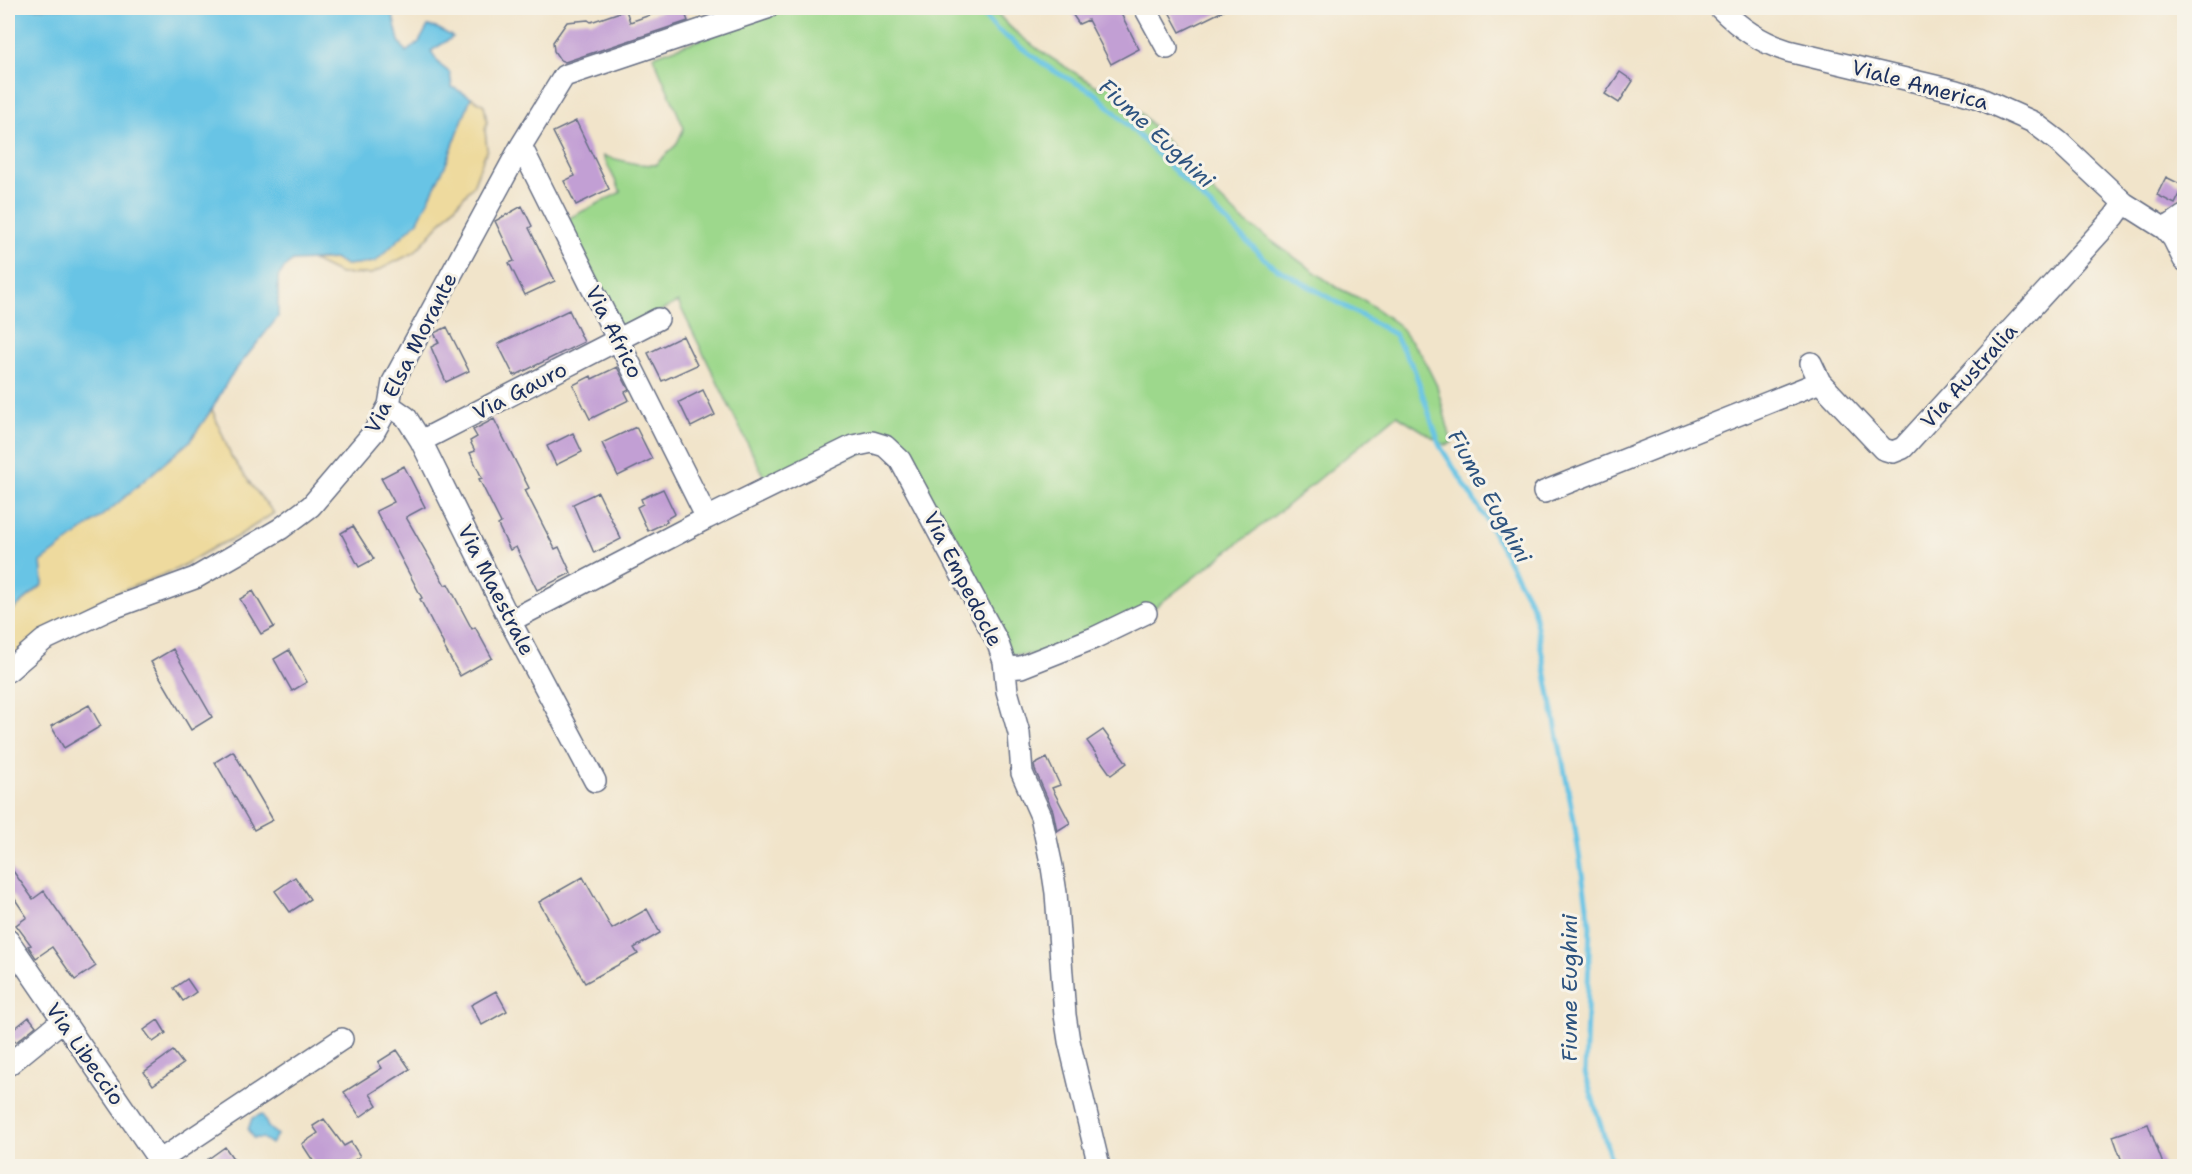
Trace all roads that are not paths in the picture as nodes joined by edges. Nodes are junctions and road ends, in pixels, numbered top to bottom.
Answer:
1 (767, 8) edge
2 (1145, 8) edge
3 (1720, 8) edge
4 (1167, 48) dead end
5 (521, 146) junction
6 (2124, 203) junction
7 (2184, 216) edge
8 (2165, 229) junction
9 (2184, 260) edge
10 (658, 319) dead end
11 (619, 341) junction
12 (389, 405) junction
13 (421, 441) junction
14 (1544, 492) dead end
15 (707, 518) junction
16 (1146, 613) dead end
17 (510, 621) junction
18 (1006, 668) junction
19 (8, 671) edge
20 (596, 781) dead end
21 (8, 940) edge
22 (62, 1021) junction
23 (342, 1039) dead end
24 (8, 1065) edge
25 (161, 1164) edge
26 (1099, 1167) edge

1 - 5 street, Via Elsa Morante
2 - 4 street
3 - 6 street, Viale America
5 - 11 street, Via Africo
5 - 12 street, Via Elsa Morante
6 - 8 street, Viale America
6 - 14 street, Via Australia
7 - 8 street
8 - 9 street, Viale America
10 - 11 street, Via Gauro
11 - 13 street, Via Gauro
11 - 15 street, Via Africo
12 - 13 street, Via Maestrale
12 - 19 street, Via Elsa Morante
13 - 17 street, Via Maestrale
15 - 17 street, Via Empedocle
15 - 18 street, Via Empedocle
16 - 18 street
17 - 20 street, Via Maestrale
18 - 26 street, Via Empedocle
21 - 22 street, Via Libeccio
22 - 24 street
22 - 25 street, Via Libeccio
23 - 25 street

